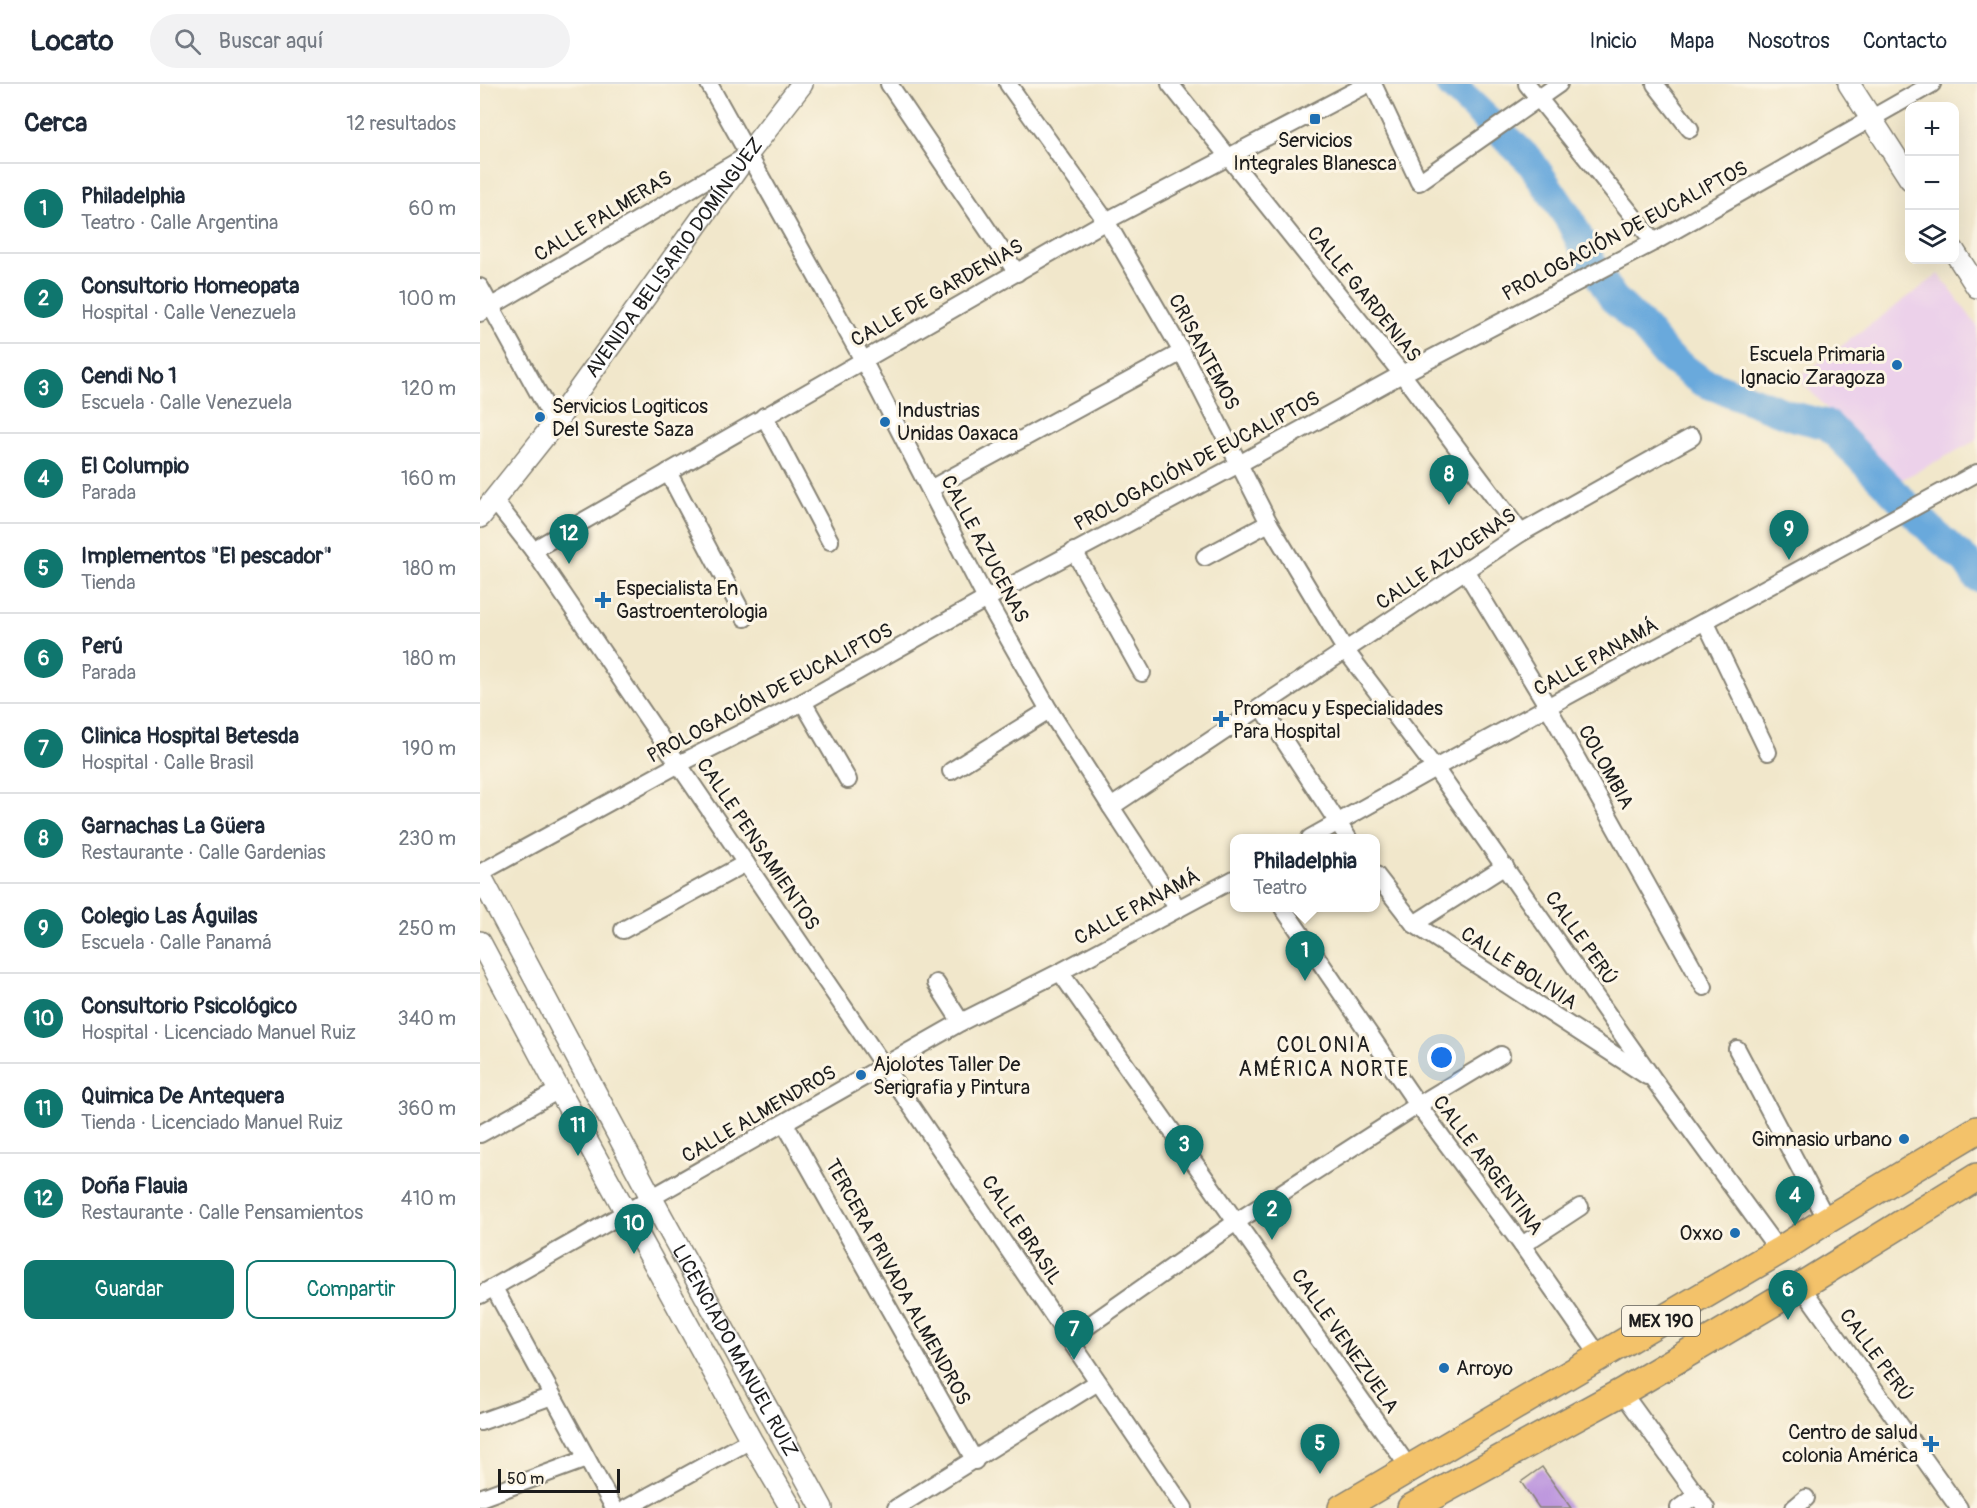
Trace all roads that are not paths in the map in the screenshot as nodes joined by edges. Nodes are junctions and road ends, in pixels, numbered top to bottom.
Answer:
1 (709, 84) edge
2 (802, 84) edge
3 (889, 84) edge
4 (1008, 84) edge
5 (1170, 84) edge
6 (1370, 84) edge
7 (1527, 84) edge
8 (1559, 84) edge
9 (1655, 84) edge
10 (1849, 84) edge
11 (1932, 84) edge
12 (1538, 99) junction
13 (1871, 118) junction
14 (1690, 129) dead end
15 (747, 155) junction
16 (1228, 157) junction
17 (1905, 171) edge
18 (1106, 220) junction
19 (1654, 242) junction
20 (1959, 259) edge
21 (1017, 273) junction
22 (480, 287) edge
23 (1977, 287) edge
24 (485, 310) edge
25 (1182, 352) junction
26 (863, 360) junction
27 (1402, 374) junction
28 (764, 416) junction
29 (555, 423) junction
30 (1692, 437) dead end
31 (1239, 464) junction
32 (668, 472) junction
33 (1977, 473) edge
34 (930, 489) junction
35 (493, 499) junction
36 (480, 517) edge
37 (1269, 523) junction
38 (1521, 533) junction
39 (830, 541) dead end
40 (533, 550) junction
41 (1074, 550) junction
42 (1205, 557) dead end
43 (1465, 570) junction
44 (986, 599) junction
45 (745, 618) dead end
46 (1705, 621) junction
47 (1346, 651) junction
48 (1142, 673) dead end
49 (803, 702) junction
50 (1548, 706) junction
51 (1262, 707) junction
52 (1049, 710) junction
53 (1768, 752) dead end
54 (679, 764) junction
55 (1435, 768) junction
56 (951, 771) dead end
57 (848, 780) dead end
58 (1111, 807) junction
59 (1337, 824) junction
60 (1318, 834) edge
61 (1345, 834) edge
62 (746, 863) junction
63 (1505, 866) junction
64 (480, 874) edge
65 (1380, 880) edge
66 (1230, 881) edge
67 (1178, 909) junction
68 (1286, 912) edge
69 (1414, 924) junction
70 (623, 930) dead end
71 (480, 942) edge
72 (1060, 972) junction
73 (936, 983) dead end
74 (1704, 987) dead end
75 (961, 1022) junction
76 (1737, 1049) dead end
77 (1501, 1055) dead end
78 (885, 1065) junction
79 (1654, 1080) junction
80 (559, 1090) junction
81 (1418, 1105) junction
82 (785, 1124) junction
83 (1977, 1130) edge
84 (480, 1134) edge
85 (1977, 1177) edge
86 (652, 1199) junction
87 (1580, 1207) dead end
88 (627, 1213) junction
89 (1827, 1220) junction
90 (1236, 1222) junction
91 (1522, 1245) junction
92 (1779, 1251) junction
93 (1801, 1286) junction
94 (487, 1292) edge
95 (1071, 1338) junction
96 (1600, 1357) junction
97 (1098, 1382) junction
98 (1622, 1392) junction
99 (552, 1396) junction
100 (480, 1422) edge
101 (751, 1440) junction
102 (586, 1459) junction
103 (975, 1461) junction
104 (1410, 1470) junction
105 (480, 1498) edge
106 (1701, 1502) edge
107 (1426, 1504) edge
108 (614, 1508) edge
109 (627, 1508) edge
110 (791, 1508) edge
111 (822, 1508) edge
112 (896, 1508) edge
113 (1185, 1508) edge
114 (1342, 1508) edge
115 (1679, 1508) edge
116 (1959, 1508) edge

1 - 15 street, CALLE AZUCENAS
2 - 15 street, AVENIDA BELISARIO DOMÍNGUEZ
3 - 21 street
4 - 18 street, CRISANTEMOS
5 - 16 street, CALLE GARDENIAS
6 - 12 street
6 - 16 street, CALLE DE GARDENIAS
7 - 12 street
8 - 12 street
9 - 14 street
10 - 13 street
11 - 13 street, PROLOGACIÓN DE EUCALIPTOS
12 - 19 street
13 - 17 street
13 - 19 street, PROLOGACIÓN DE EUCALIPTOS
15 - 24 street, CALLE PALMERAS
15 - 26 street, CALLE AZUCENAS
15 - 29 street, AVENIDA BELISARIO DOMÍNGUEZ
16 - 18 street, CALLE DE GARDENIAS
16 - 27 street, CALLE GARDENIAS
18 - 21 street, CALLE DE GARDENIAS
18 - 25 street, CRISANTEMOS
19 - 27 street, PROLOGACIÓN DE EUCALIPTOS
20 - 23 street
21 - 26 street, CALLE DE GARDENIAS
22 - 24 street
24 - 29 street
25 - 31 street, CRISANTEMOS
25 - 34 street
26 - 28 street, CALLE DE GARDENIAS
26 - 34 street, CALLE AZUCENAS
27 - 31 street, PROLOGACIÓN DE EUCALIPTOS
27 - 38 street, CALLE GARDENIAS
28 - 32 street, CALLE DE GARDENIAS
28 - 39 street
29 - 35 street, AVENIDA BELISARIO DOMÍNGUEZ
30 - 38 street, CALLE AZUCENAS
31 - 37 street, CRISANTEMOS
31 - 41 street, PROLOGACIÓN DE EUCALIPTOS
32 - 40 street, CALLE DE GARDENIAS
32 - 45 street
33 - 46 street, CALLE PANAMÁ
34 - 44 street, CALLE AZUCENAS
35 - 36 street, AVENIDA BELISARIO DOMÍNGUEZ
35 - 40 street, CALLE PENSAMIENTOS
37 - 42 street
37 - 47 street, CRISANTEMOS
38 - 43 street, CALLE AZUCENAS
40 - 54 street, CALLE PENSAMIENTOS
41 - 44 street, PROLOGACIÓN DE EUCALIPTOS
41 - 48 street
43 - 47 street, CALLE AZUCENAS
43 - 50 street, COLOMBIA
44 - 49 street, PROLOGACIÓN DE EUCALIPTOS
44 - 52 street, CALLE AZUCENAS
46 - 50 street, CALLE PANAMÁ
46 - 53 street
47 - 51 street, CALLE AZUCENAS
47 - 55 street, CALLE PERÚ
49 - 54 street, PROLOGACIÓN DE EUCALIPTOS
49 - 57 street
50 - 55 street, CALLE PANAMÁ
50 - 74 street, COLOMBIA
51 - 58 street, CALLE AZUCENAS
51 - 59 street
52 - 56 street
52 - 58 street, CALLE AZUCENAS
54 - 62 street, CALLE PENSAMIENTOS
54 - 64 street, PROLOGACIÓN DE EUCALIPTOS
55 - 59 street, CALLE PANAMÁ
55 - 63 street, CALLE PERÚ
58 - 67 street, CALLE AZUCENAS
59 - 60 street, CALLE PANAMÁ
59 - 61 street
62 - 70 street
62 - 78 street, CALLE PENSAMIENTOS
63 - 69 street
63 - 79 street, CALLE PERÚ
64 - 86 street, LICENCIADO MANUEL RUIZ
65 - 69 street, CALLE BOLIVIA
66 - 67 street, CALLE PANAMÁ
67 - 72 street, CALLE PANAMÁ
68 - 81 street, CALLE ARGENTINA
69 - 79 street, CALLE BOLIVIA
71 - 80 street, LICENCIADO MANUEL RUIZ
72 - 75 street, CALLE ALMENDROS
72 - 90 street, CALLE VENEZUELA
73 - 75 street
75 - 78 street, CALLE ALMENDROS
76 - 89 street
77 - 81 street
78 - 82 street, CALLE ALMENDROS
78 - 95 street, CALLE BRASIL
79 - 92 street, CALLE PERÚ
80 - 84 street
80 - 88 street, LICENCIADO MANUEL RUIZ
81 - 90 street
81 - 91 street, CALLE ARGENTINA
82 - 86 street, CALLE ALMENDROS
82 - 103 street, TERCERA PRIVADA ALMENDROS
83 - 89 main road, MEX 190
85 - 93 main road, MEX 190
86 - 88 street, CALLE ALMENDROS
86 - 111 street, LICENCIADO MANUEL RUIZ
87 - 91 street
88 - 94 street, CALLE ALMENDROS
88 - 101 street, LICENCIADO MANUEL RUIZ
89 - 92 main road, MEX 190
90 - 95 street
90 - 104 street, CALLE VENEZUELA
91 - 96 street, CALLE ARGENTINA
92 - 96 main road, MEX 190
93 - 98 main road, MEX 190
93 - 116 street, CALLE PERÚ
94 - 99 street
95 - 97 street, CALLE BRASIL
96 - 104 main road, MEX 190
97 - 103 street
97 - 113 street, CALLE BRASIL
98 - 106 street
98 - 107 main road, MEX 190
99 - 100 street
99 - 102 street
101 - 109 street
101 - 110 street, LICENCIADO MANUEL RUIZ
102 - 105 street
102 - 108 street
103 - 112 street
104 - 114 main road, MEX 190
106 - 115 street

